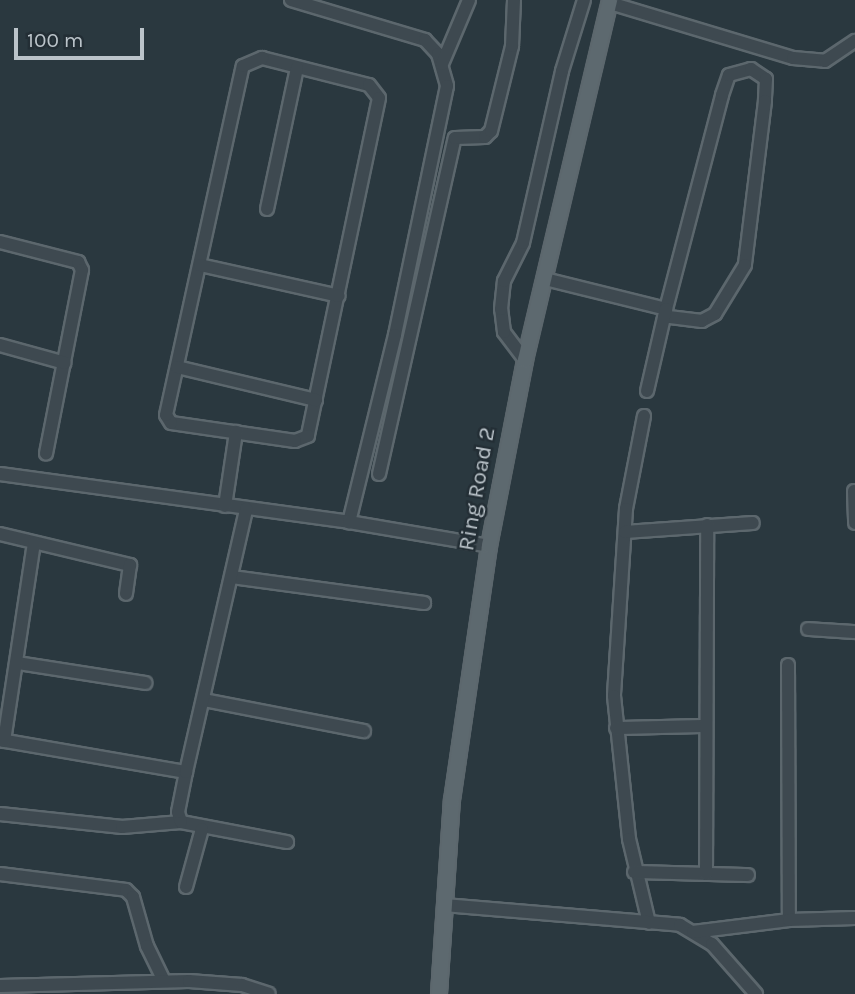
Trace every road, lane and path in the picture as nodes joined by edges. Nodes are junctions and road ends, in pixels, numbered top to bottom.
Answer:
1 (291, 0) edge
2 (469, 0) edge
3 (515, 0) edge
4 (584, 0) edge
5 (610, 2) edge
6 (855, 41) edge
7 (442, 64) junction
8 (298, 68) junction
9 (267, 209) dead end
10 (0, 242) edge
11 (200, 265) junction
12 (545, 279) junction
13 (339, 296) junction
14 (665, 313) junction
15 (0, 345) edge
16 (524, 360) junction
17 (65, 363) junction
18 (177, 367) junction
19 (647, 391) dead end
20 (316, 400) junction
21 (644, 416) dead end
22 (236, 432) junction
23 (46, 453) dead end
24 (0, 474) edge
25 (379, 474) dead end
26 (855, 491) edge
27 (225, 506) junction
28 (246, 509) junction
29 (349, 522) junction
30 (753, 523) dead end
31 (855, 523) edge
32 (707, 525) junction
33 (625, 532) junction
34 (0, 534) edge
35 (34, 543) junction
36 (489, 546) junction
37 (232, 577) junction
38 (126, 594) dead end
39 (424, 603) dead end
40 (808, 629) dead end
41 (855, 632) edge
42 (18, 663) junction
43 (788, 665) dead end
44 (145, 683) dead end
45 (204, 700) junction
46 (706, 726) junction
47 (616, 728) junction
48 (364, 730) dead end
49 (2, 740) edge
50 (186, 772) junction
51 (0, 814) edge
52 (181, 822) junction
53 (202, 829) junction
54 (287, 842) dead end
55 (634, 872) junction
56 (0, 874) edge
57 (706, 874) junction
58 (748, 875) dead end
59 (186, 887) dead end
60 (444, 905) junction
61 (855, 918) edge
62 (789, 920) junction
63 (649, 923) junction
64 (693, 932) junction
65 (164, 981) junction
66 (0, 986) edge
67 (269, 994) edge
68 (439, 994) edge
69 (756, 994) edge

1 - 7 street
2 - 7 street
3 - 25 street
4 - 16 street
5 - 6 street
5 - 12 main road, Ring Road 2
7 - 29 street
8 - 9 street
8 - 11 street
8 - 13 street
10 - 17 street
11 - 13 street
11 - 18 street
12 - 14 street
12 - 16 main road, Ring Road 2
13 - 20 street
14 - 14 street
14 - 19 street
15 - 17 street
16 - 36 main road, Ring Road 2
17 - 23 street
18 - 20 street
18 - 22 street
20 - 22 street
21 - 33 street
22 - 27 street
24 - 27 street
26 - 31 street
27 - 28 street
28 - 29 street
28 - 37 street
29 - 36 street
30 - 32 street
32 - 33 street
32 - 46 street
33 - 47 street
34 - 35 street
35 - 38 street
35 - 42 street
36 - 60 main road, Ring Road 2
37 - 39 street
37 - 45 street
40 - 41 street
42 - 44 street
42 - 49 street
43 - 62 street
45 - 48 street
45 - 50 street
46 - 47 street
46 - 57 street
47 - 55 street
49 - 50 street
50 - 52 street
51 - 52 street
52 - 53 street
53 - 54 street
53 - 59 street
55 - 57 street
55 - 63 street
56 - 65 street
57 - 58 street
60 - 63 street
60 - 68 main road, Ring Road 2
61 - 62 street
62 - 64 street
63 - 64 street
64 - 69 street
65 - 66 street
65 - 67 street

